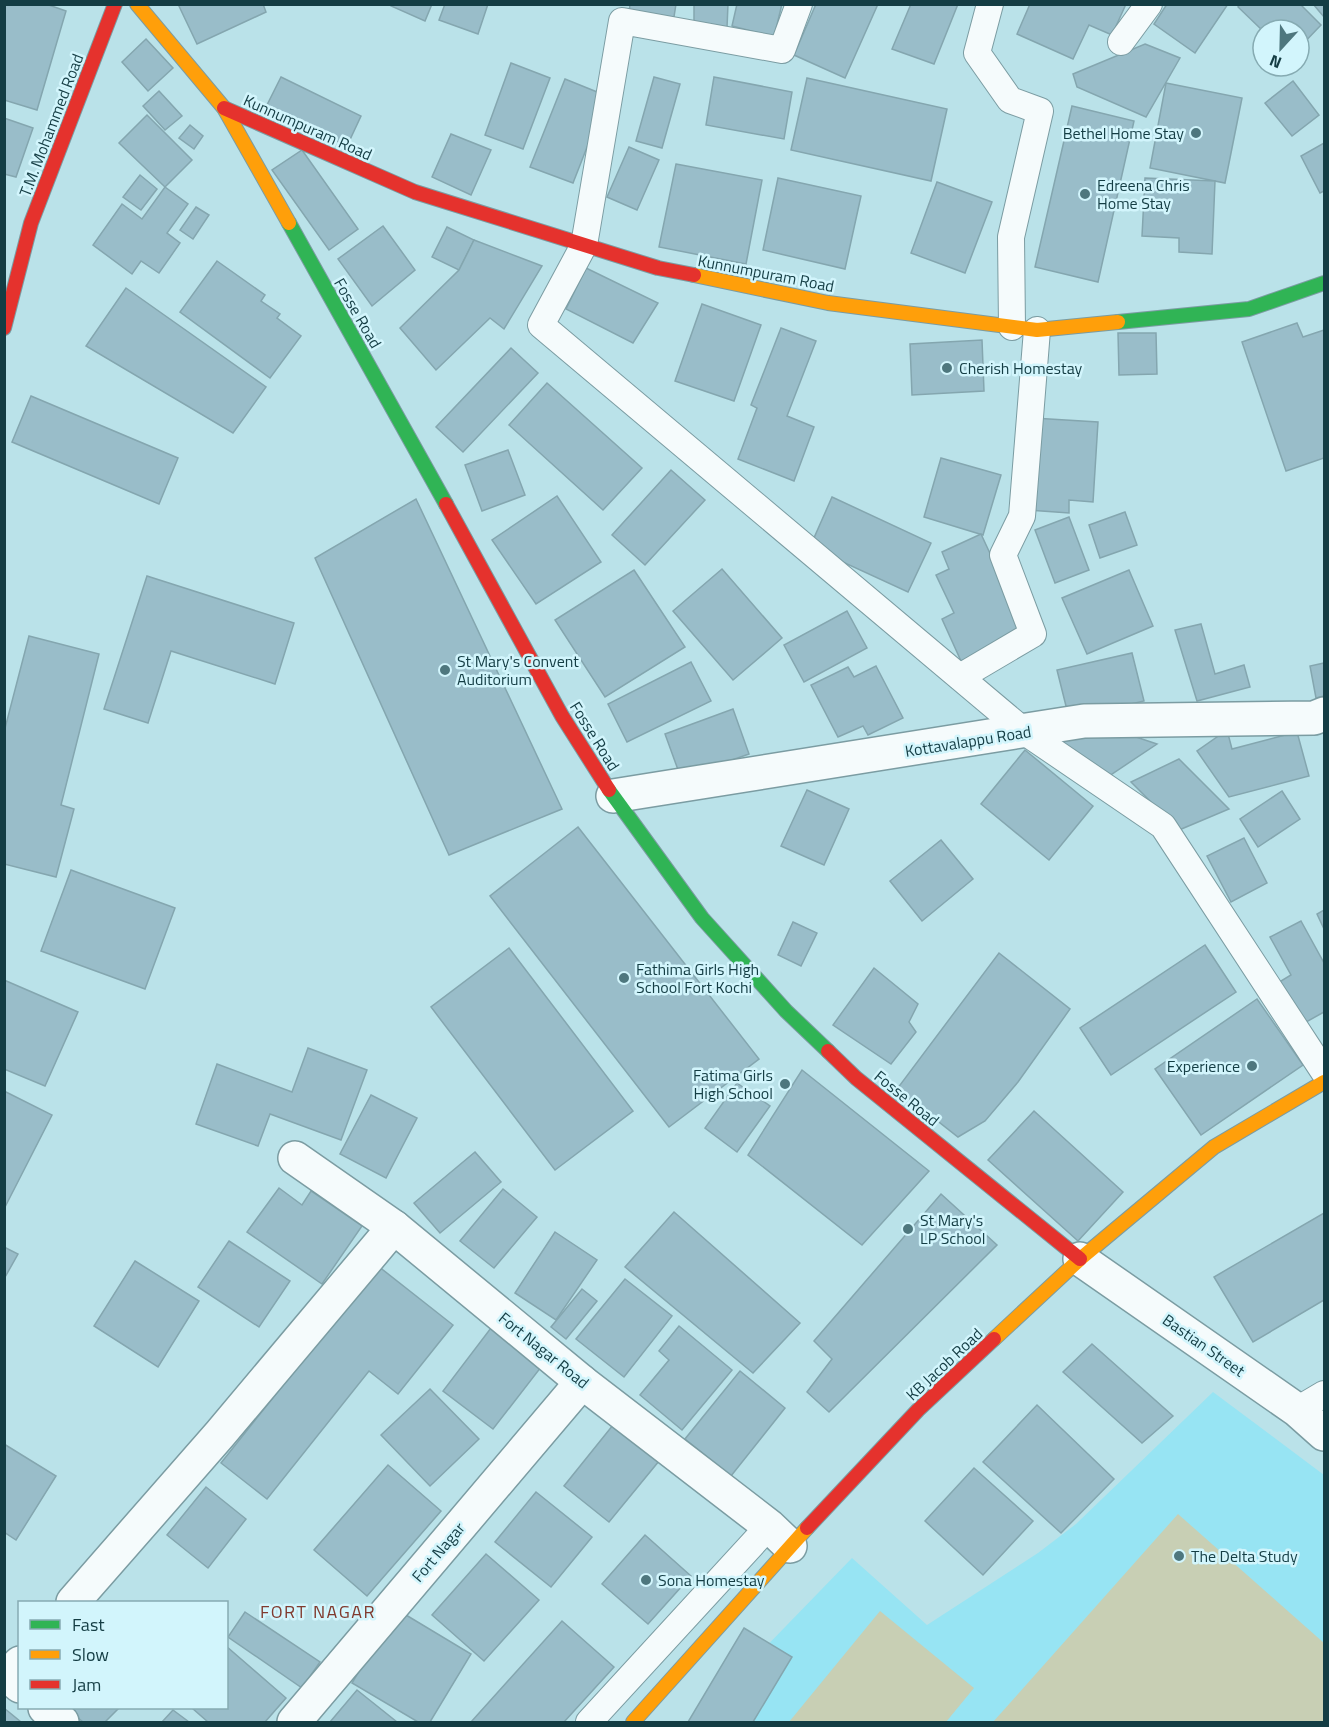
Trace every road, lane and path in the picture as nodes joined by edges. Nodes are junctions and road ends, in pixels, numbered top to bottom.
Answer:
1 (115, 4) edge
2 (136, 4) edge
3 (799, 4) edge
4 (990, 4) edge
5 (1149, 4) edge
6 (622, 13) edge
7 (1121, 42) dead end
8 (224, 108) junction
9 (584, 245) junction
10 (1324, 283) edge
11 (1012, 327) junction
12 (4, 328) edge
13 (1037, 330) junction
14 (960, 677) junction
15 (1324, 714) edge
16 (1025, 732) junction
17 (613, 796) junction
18 (1324, 1072) edge
19 (1324, 1082) edge
20 (295, 1158) dead end
21 (394, 1227) junction
22 (1080, 1259) junction
23 (582, 1382) junction
24 (1324, 1394) edge
25 (1297, 1410) junction
26 (1324, 1434) edge
27 (780, 1536) junction
28 (73, 1601) edge
29 (18, 1665) edge
30 (18, 1684) edge
31 (47, 1709) edge
32 (62, 1722) edge
33 (294, 1722) edge
34 (589, 1722) edge
35 (633, 1722) edge

1 - 12 street, T.M. Mohammed Road
2 - 8 street, Fosse Road
3 - 6 lane
4 - 11 lane
5 - 7 lane
6 - 9 lane
8 - 9 street, Kunnumpuram Road
8 - 17 street, Fosse Road
9 - 11 street, Kunnumpuram Road
9 - 14 lane
10 - 13 street, Kunnumpuram Road
11 - 13 street, Kunnumpuram Road
13 - 14 lane
14 - 16 lane
15 - 16 street, Kottavalappu Road
16 - 17 street, Kottavalappu Road
16 - 18 lane
17 - 22 street, Fosse Road
19 - 22 street, KB Jacob Road
20 - 21 street, Fort Nagar Road
21 - 23 street, Fort Nagar Road
21 - 28 street
22 - 25 street, Bastian Street
22 - 27 street, KB Jacob Road
23 - 27 street, Fort Nagar Road
23 - 33 street, Fort Nagar
24 - 25 lane
25 - 26 street, Bastian Street
27 - 34 lane
27 - 35 street, KB Jacob Road
29 - 30 street
31 - 32 street

